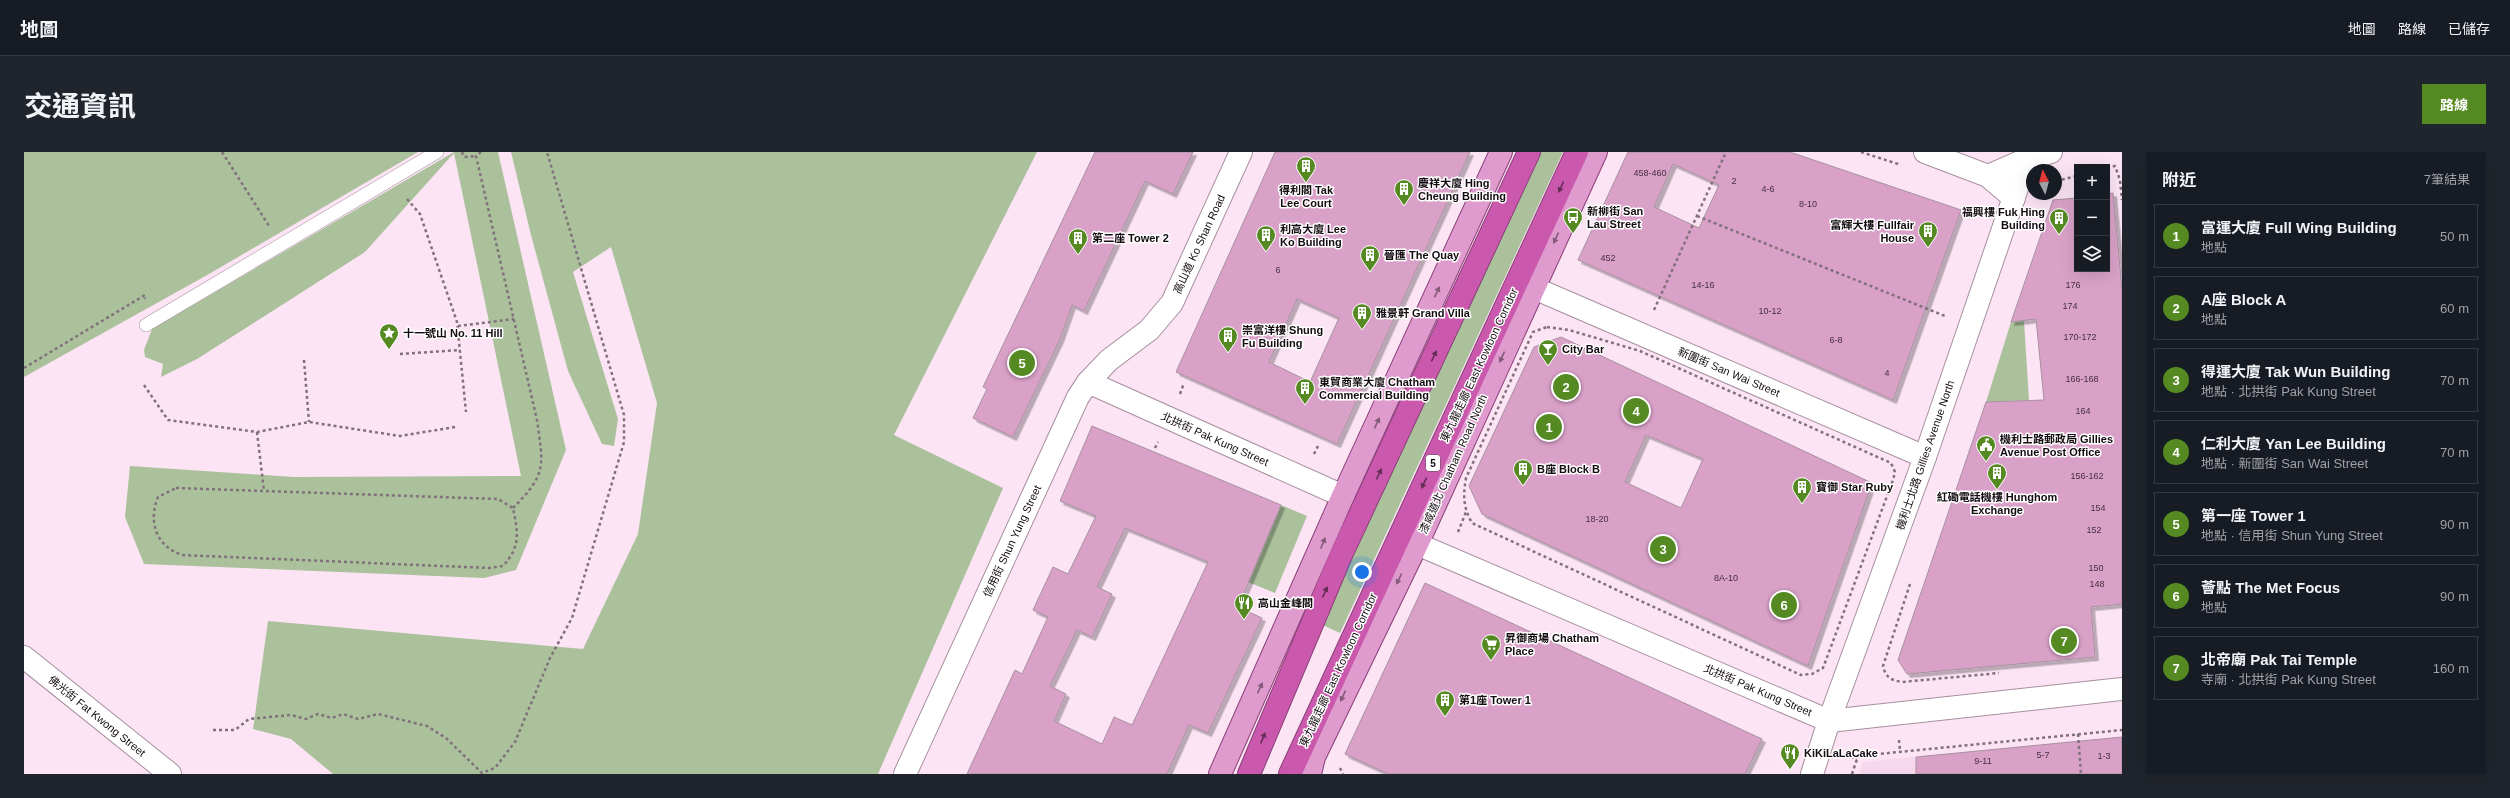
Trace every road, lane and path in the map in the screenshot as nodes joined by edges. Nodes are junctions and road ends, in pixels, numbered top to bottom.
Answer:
1 (222, 152) edge
2 (437, 152) edge
3 (462, 152) edge
4 (481, 152) edge
5 (547, 152) edge
6 (1241, 152) edge
7 (1501, 152) edge
8 (1528, 152) edge
9 (1577, 152) edge
10 (1596, 152) edge
11 (1726, 152) edge
12 (1861, 152) edge
13 (1925, 152) edge
14 (2051, 152) edge
15 (476, 156) junction
16 (2027, 159) junction
17 (1904, 167) dead end
18 (2110, 167) edge
19 (1988, 176) junction
20 (2074, 177) edge
21 (2062, 180) edge
22 (2014, 198) junction
23 (407, 199) dead end
24 (2122, 200) edge
25 (1697, 216) junction
26 (281, 245) junction
27 (1534, 288) junction
28 (1647, 309) dead end
29 (1653, 312) junction
30 (1661, 315) dead end
31 (1949, 317) dead end
32 (514, 319) junction
33 (146, 325) joint
34 (458, 326) junction
35 (1149, 330) joint
36 (1533, 332) joint
37 (460, 350) junction
38 (400, 354) dead end
39 (304, 360) dead end
40 (24, 368) edge
41 (1088, 382) junction
42 (144, 385) dead end
43 (466, 412) dead end
44 (309, 422) junction
45 (455, 427) dead end
46 (257, 432) junction
47 (1925, 457) junction
48 (264, 491) junction
49 (1343, 496) junction
50 (513, 508) junction
51 (1417, 544) junction
52 (1912, 577) dead end
53 (24, 657) edge
54 (2004, 673) dead end
55 (2122, 689) edge
56 (1829, 721) junction
57 (213, 730) dead end
58 (2122, 730) edge
59 (2078, 734) junction
60 (170, 774) edge
61 (905, 774) edge
62 (1220, 774) edge
63 (1249, 774) edge
64 (1290, 774) edge
65 (1310, 774) edge
66 (1812, 774) edge
67 (1852, 774) edge
68 (2082, 774) edge

1 - 26 path
2 - 26 lane
3 - 15 path
4 - 15 path
5 - 57 path
6 - 35 street, 高山道 Ko Shan Road
49 -> 7 main road
63 -> 8 highway
9 -> 64 highway, 東九龍走廊 East Kowloon Corridor / 5
10 -> 27 main road, 漆咸道北 Chatham Road North
11 - 25 path
12 - 17 path
13 - 19 street
14 - 16 street
15 - 32 path
16 - 19 street
16 - 22 street, 機利士北路 Gillies Avenue North
18 - 24 path
19 - 22 street
20 - 21 path
22 - 47 street, 機利士北路 Gillies Avenue North
23 - 34 path
25 - 29 path
25 - 31 path
26 - 33 lane
27 - 47 street, 新圍街 San Wai Street
27 -> 51 main road, 漆咸道北 Chatham Road North
28 - 29 path
29 - 30 path
32 - 34 path
32 - 50 path
33 - 40 path
34 - 37 path
35 - 41 street, 信用街 Shun Yung Street
36 - 36 path
37 - 38 path
37 - 43 path
39 - 44 path
41 - 49 street, 北拱街 Pak Kung Street
41 - 61 street, 信用街 Shun Yung Street
42 - 46 path
44 - 45 path
44 - 46 path
46 - 48 path
47 - 56 street, 機利士北路 Gillies Avenue North
48 - 50 path
48 - 50 path
62 -> 49 main road
51 - 56 street, 北拱街 Pak Kung Street
51 -> 65 main road, 漆咸道北 Chatham Road North
52 - 54 path
53 - 60 street, 佛光街 Fat Kwong Street
55 - 56 street, 北拱街 Pak Kung Street
56 - 66 street, 機利士北路 Gillies Avenue North
58 - 59 path
59 - 67 path
59 - 68 path

